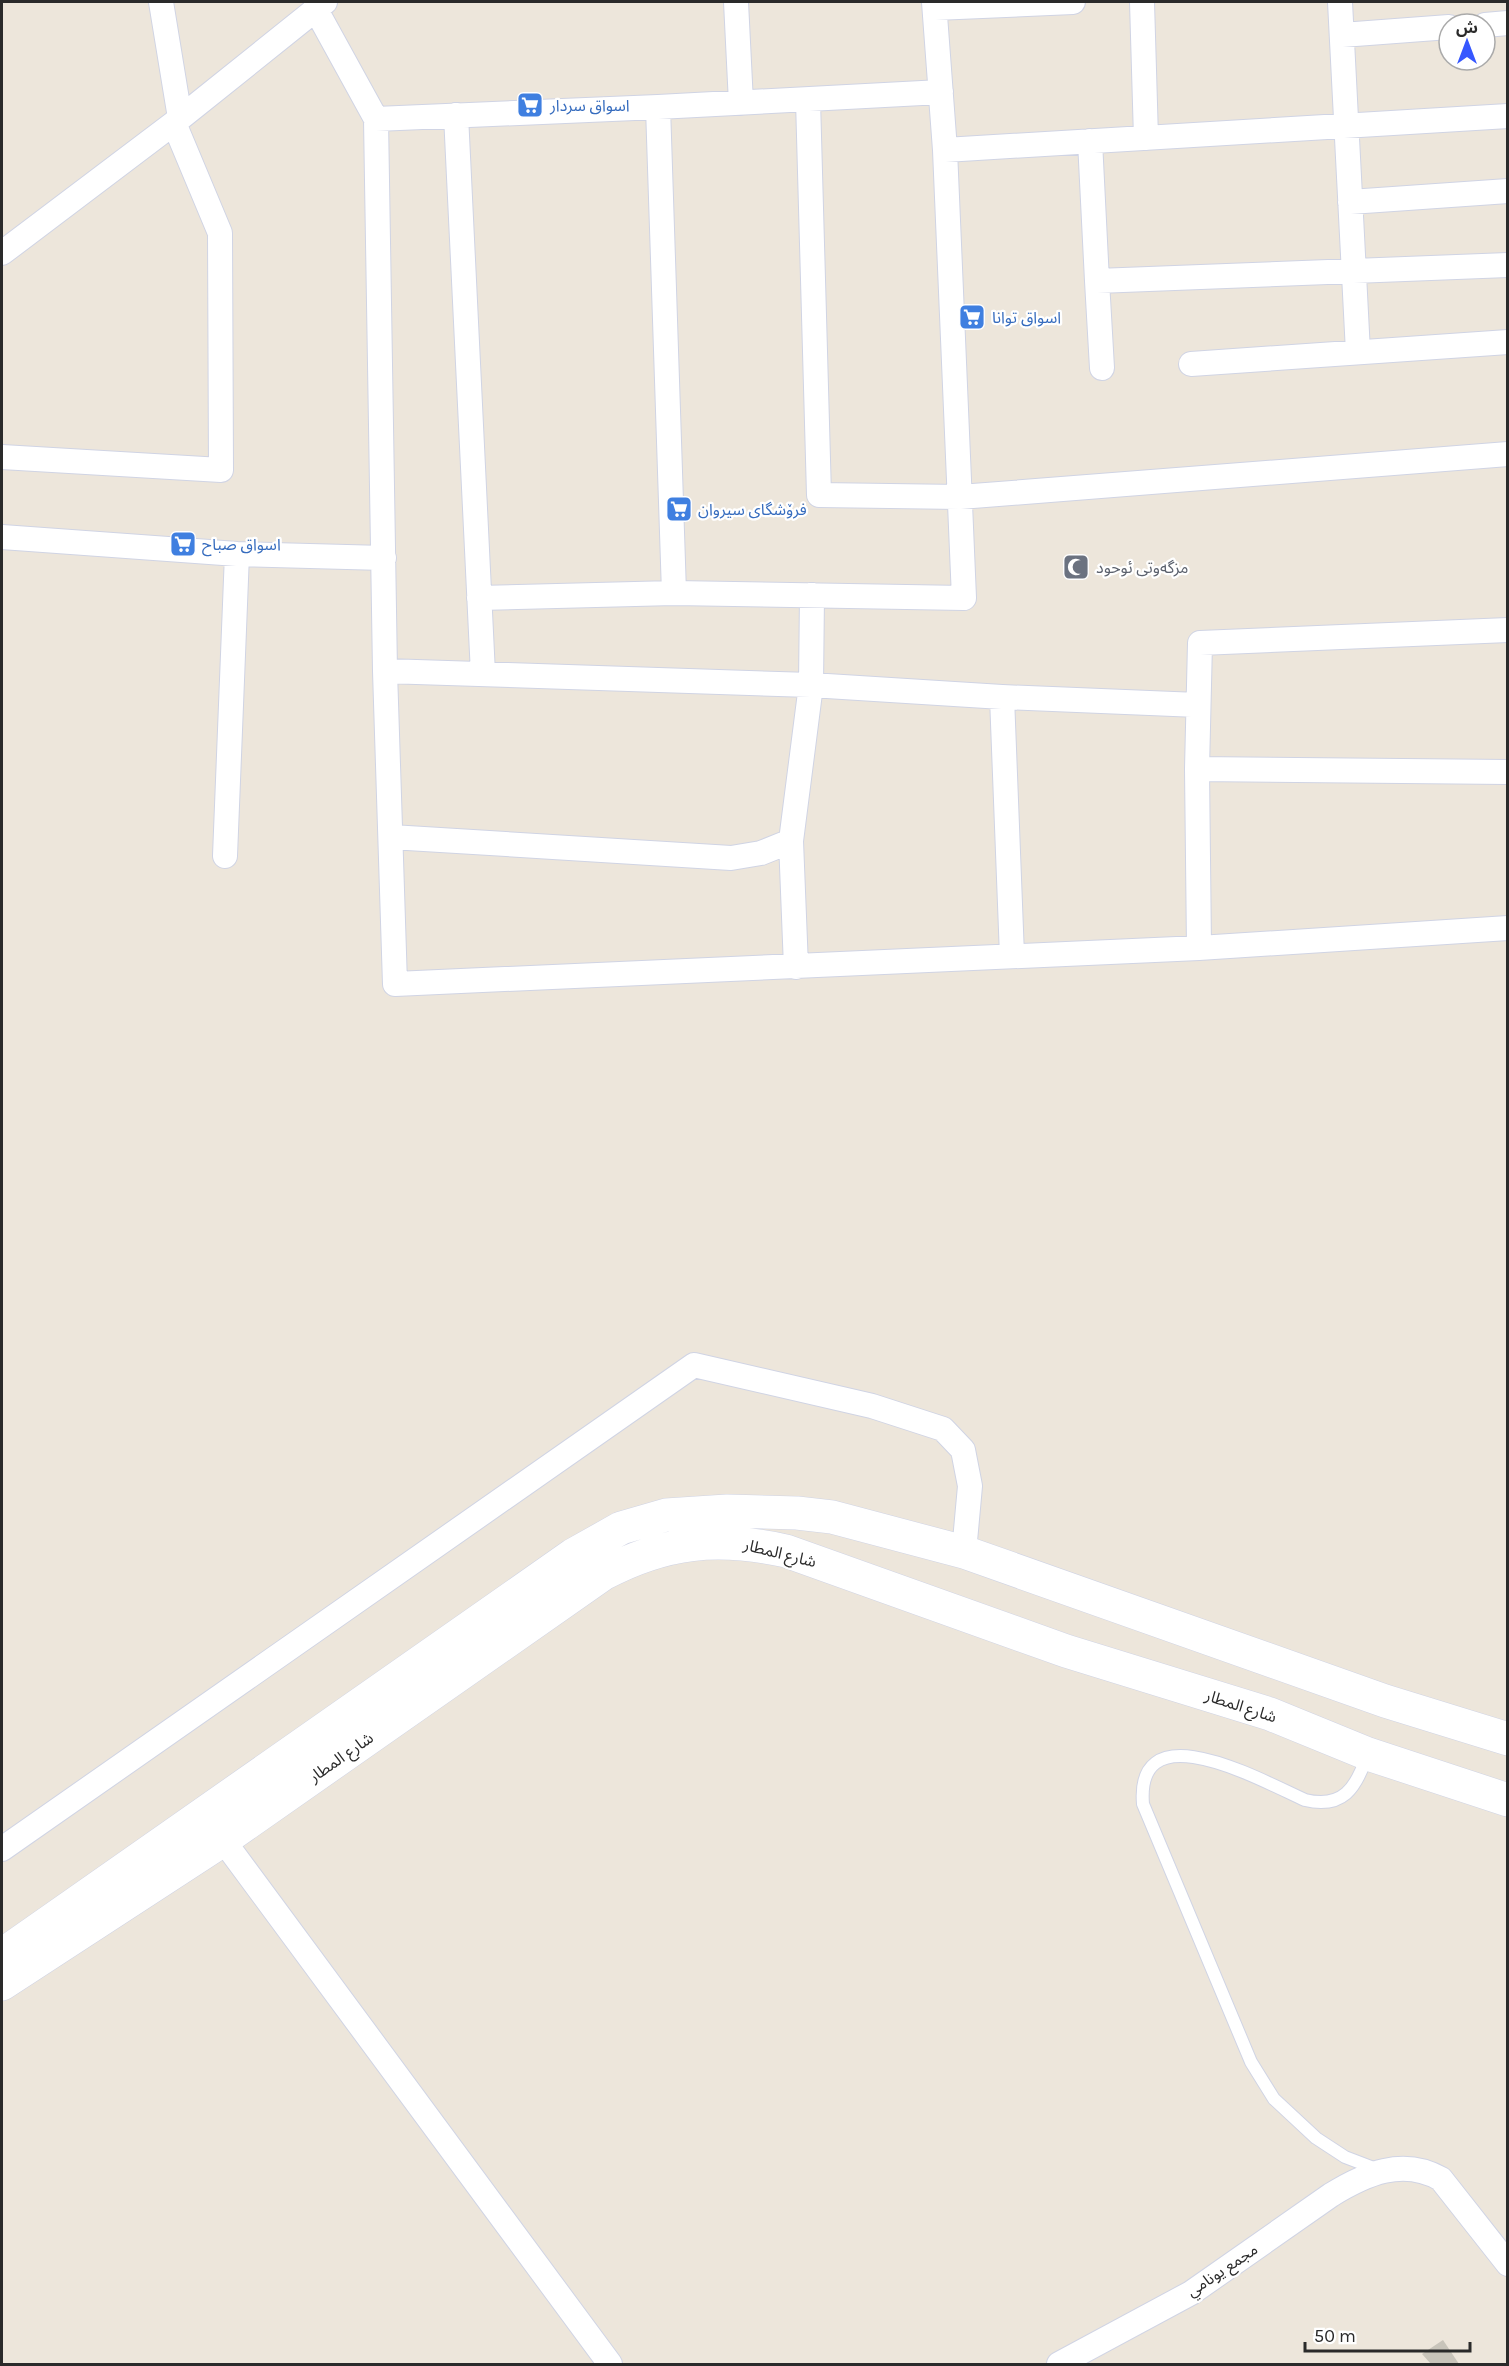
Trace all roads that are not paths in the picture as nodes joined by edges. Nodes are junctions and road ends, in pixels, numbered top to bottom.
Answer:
1 (161, 2) edge
2 (736, 2) edge
3 (1073, 2) edge
4 (1142, 2) edge
5 (1340, 2) edge
6 (320, 5) edge
7 (934, 5) edge
8 (1437, 28) edge
9 (1342, 35) junction
10 (940, 92) junction
11 (808, 100) junction
12 (741, 103) junction
13 (658, 107) junction
14 (456, 115) junction
15 (1508, 116) edge
16 (376, 119) junction
17 (177, 121) junction
18 (1347, 126) junction
19 (1146, 138) junction
20 (1090, 141) junction
21 (945, 150) junction
22 (1508, 191) edge
23 (1350, 202) junction
24 (2, 253) edge
25 (1508, 265) edge
26 (1354, 270) junction
27 (1097, 281) junction
28 (1508, 342) edge
29 (1358, 351) junction
30 (1191, 364) dead end
31 (1102, 368) dead end
32 (1508, 454) edge
33 (2, 457) edge
34 (960, 497) junction
35 (2, 537) edge
36 (237, 554) junction
37 (384, 558) junction
38 (674, 593) junction
39 (812, 595) junction
40 (479, 598) junction
41 (1508, 630) edge
42 (385, 671) junction
43 (483, 674) junction
44 (811, 685) junction
45 (1002, 697) junction
46 (1198, 705) junction
47 (1197, 769) junction
48 (1508, 772) edge
49 (391, 837) junction
50 (791, 841) junction
51 (225, 856) dead end
52 (1508, 928) edge
53 (1199, 948) junction
54 (1012, 956) junction
55 (796, 967) junction
56 (964, 1552) junction
57 (1281, 1663) junction
58 (1270, 1714) junction
59 (1508, 1739) edge
60 (1368, 1754) junction
61 (1508, 1800) edge
62 (223, 1840) junction
63 (2, 1850) edge
64 (2, 1955) edge
65 (2, 1984) edge
66 (1380, 2171) junction
67 (1508, 2264) edge
68 (610, 2364) edge
69 (1059, 2364) edge

1 - 17 street
2 - 12 street
3 - 7 street
4 - 19 street
5 - 9 street
6 - 16 street
6 - 17 street
7 - 10 street
8 - 9 street
9 - 18 street
10 - 11 street
10 - 21 street
11 - 12 street
11 - 34 street
12 - 13 street
13 - 14 street
13 - 38 street
14 - 16 street
14 - 40 street
15 - 18 street
16 - 37 street
17 - 24 street
17 - 33 street
18 - 19 street
18 - 23 street
19 - 20 street
20 - 21 street
20 - 27 street
21 - 34 street
22 - 23 street
23 - 26 street
25 - 26 street
26 - 27 street
26 - 29 street
27 - 31 street
28 - 29 street
29 - 30 street
32 - 34 street
34 - 39 street
35 - 36 street
36 - 37 street
36 - 51 street
37 - 42 street
38 - 39 street
38 - 40 street
39 - 44 street
40 - 43 street
41 - 46 street
42 - 43 street
42 - 49 street
43 - 44 street
44 - 45 street
44 - 50 street
45 - 46 street
45 - 54 street
46 - 47 street
47 - 48 street
47 - 53 street
49 - 50 street
49 - 55 street
50 - 55 street
52 - 53 street
53 - 54 street
54 - 55 street
56 - 57 main road, شارع المطار
56 - 63 street
56 - 64 main road, شارع المطار
57 - 58 main road
57 - 59 main road, شارع المطار
58 - 60 main road, شارع المطار
58 - 62 main road, شارع المطار
60 - 61 main road, شارع المطار
60 - 66 lane
62 - 65 main road, شارع المطار
62 - 68 street
66 - 67 street, مجمع يونامي
66 - 69 street, مجمع يونامي

